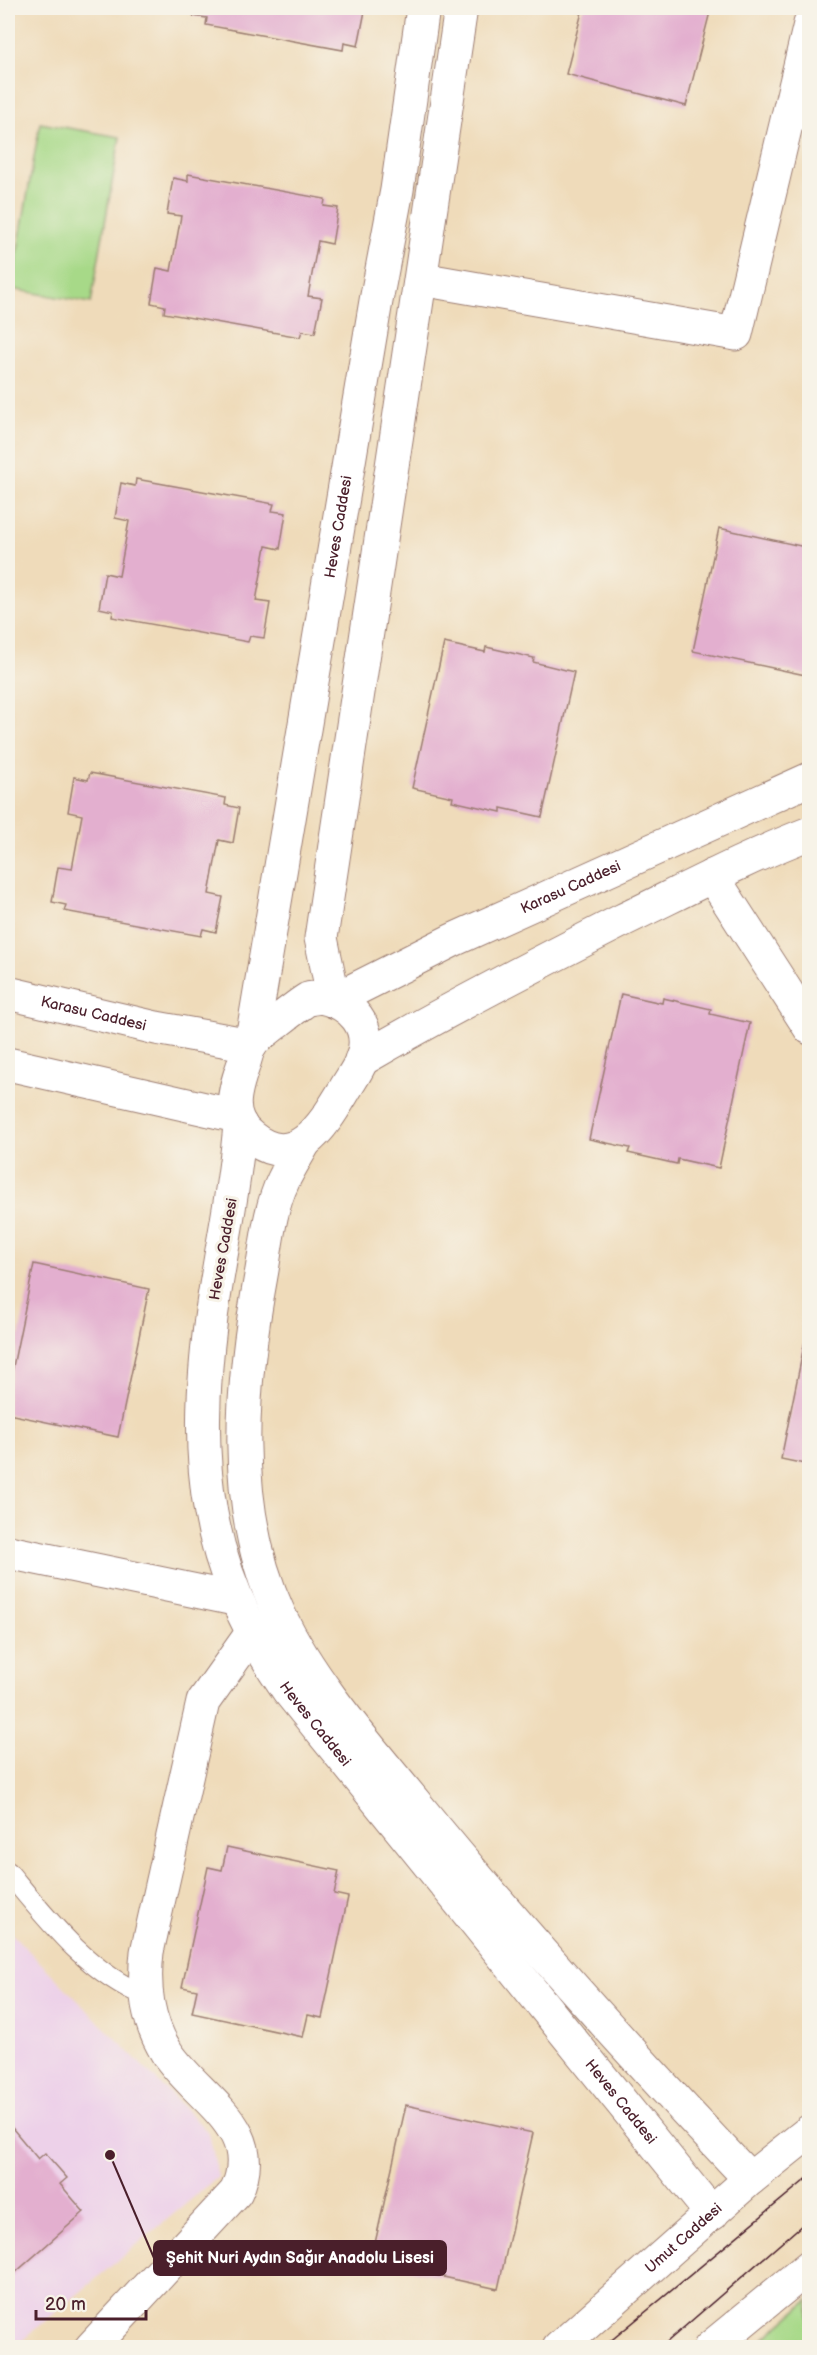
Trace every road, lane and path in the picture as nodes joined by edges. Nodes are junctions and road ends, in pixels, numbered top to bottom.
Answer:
1 (423, 8) edge
2 (461, 8) edge
3 (810, 24) edge
4 (422, 279) junction
5 (810, 779) edge
6 (810, 833) edge
7 (712, 876) junction
8 (8, 993) edge
9 (334, 1000) junction
10 (810, 1028) edge
11 (250, 1045) junction
12 (361, 1060) junction
13 (8, 1064) edge
14 (238, 1120) junction
15 (304, 1143) junction
16 (8, 1552) edge
17 (235, 1599) junction
18 (252, 1633) junction
19 (8, 1872) edge
20 (146, 1996) junction
21 (810, 2131) edge
22 (750, 2179) junction
23 (712, 2214) junction
24 (810, 2266) edge
25 (91, 2348) edge
26 (559, 2348) edge
27 (710, 2348) edge

1 - 11 street, Heves Caddesi
2 - 4 street
3 - 4 street
4 - 9 street
5 - 9 street, Karasu Caddesi
6 - 7 street
7 - 10 street
7 - 12 street
8 - 11 street, Karasu Caddesi
9 - 11 street
9 - 12 street
11 - 14 street
12 - 15 street
13 - 14 street
14 - 15 street
14 - 17 street, Heves Caddesi
15 - 22 street, Heves Caddesi
16 - 17 street
17 - 18 street, Heves Caddesi
18 - 20 street
18 - 23 street, Heves Caddesi
19 - 20 lane
20 - 25 street
21 - 22 street, Umut Caddesi
22 - 23 street, Umut Caddesi
23 - 26 street, Umut Caddesi
24 - 27 street

